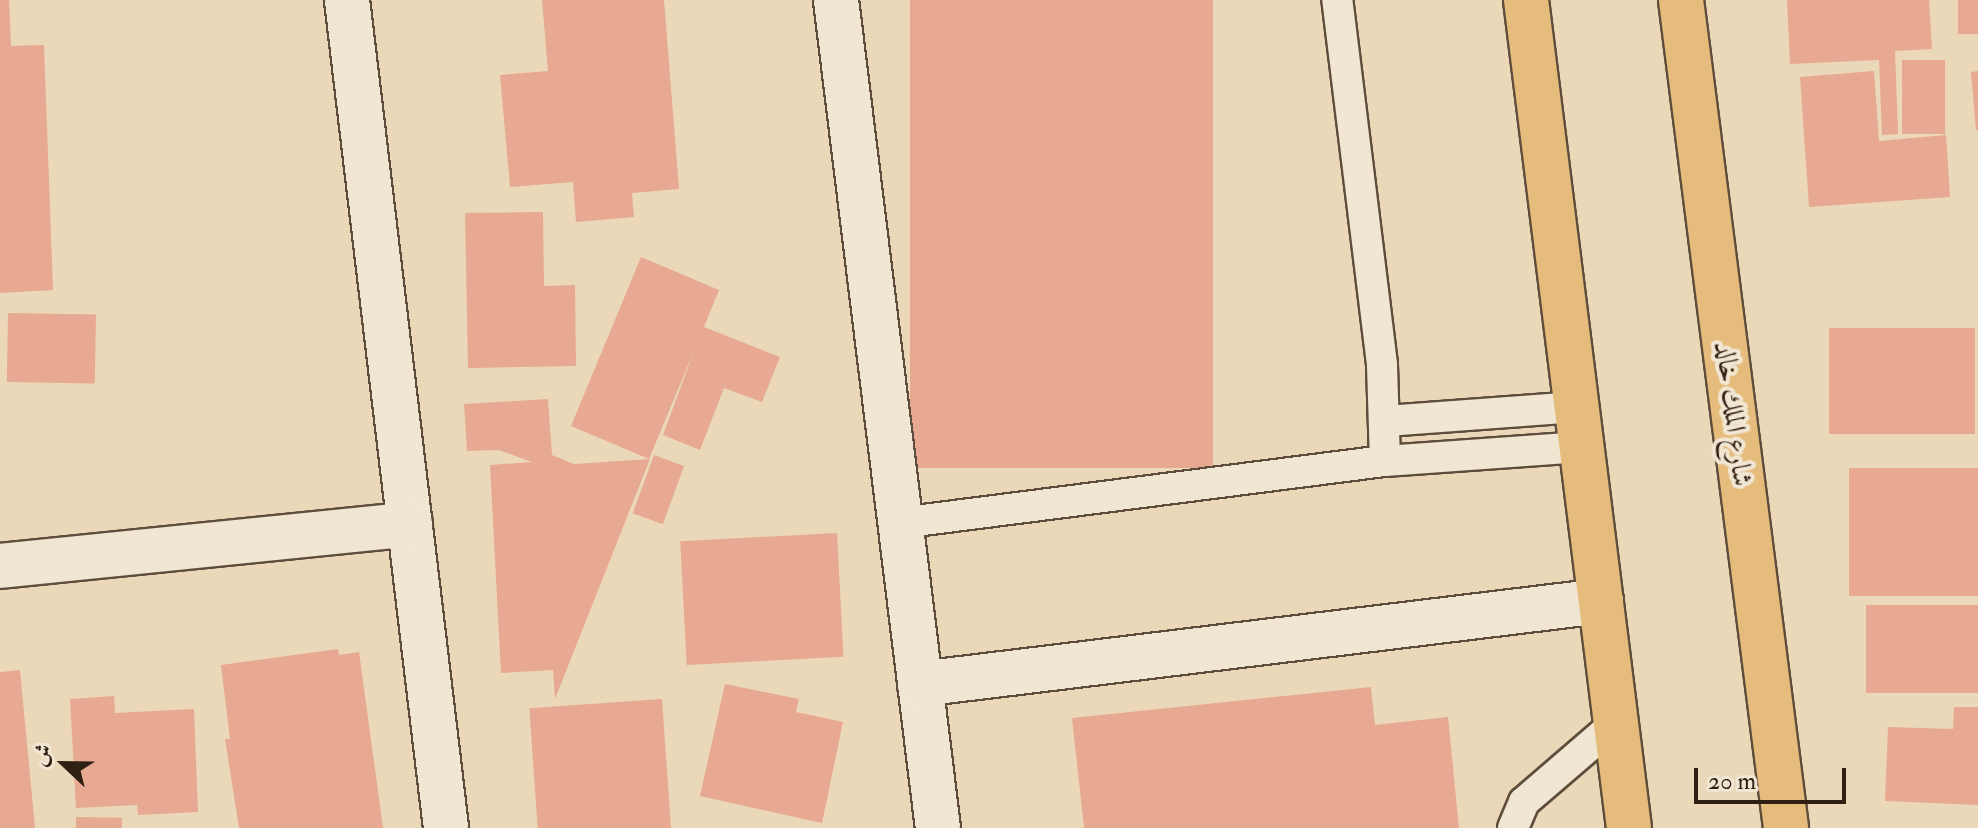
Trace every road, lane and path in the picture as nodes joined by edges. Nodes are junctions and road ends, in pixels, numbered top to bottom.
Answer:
1 (347, 0) edge
2 (836, 0) edge
3 (1337, 0) edge
4 (1526, 0) edge
5 (1681, 0) edge
6 (1386, 421) junction
7 (1579, 427) junction
8 (1385, 461) junction
9 (900, 523) junction
10 (410, 524) junction
11 (0, 566) edge
12 (1601, 601) junction
13 (920, 684) junction
14 (1616, 723) junction
15 (446, 828) edge
16 (938, 828) edge
17 (1513, 828) edge
18 (1629, 828) edge
19 (1786, 828) edge

1 - 10 street
2 - 9 street
3 - 6 lane
4 - 7 main road
5 - 19 main road, شارع الملك خالد
6 - 7 lane
6 - 8 lane
7 - 8 lane
7 - 12 main road
8 - 9 lane
9 - 13 street
10 - 11 street
10 - 15 street
12 - 13 street
12 - 14 main road
13 - 16 street
14 - 17 lane
14 - 18 main road

